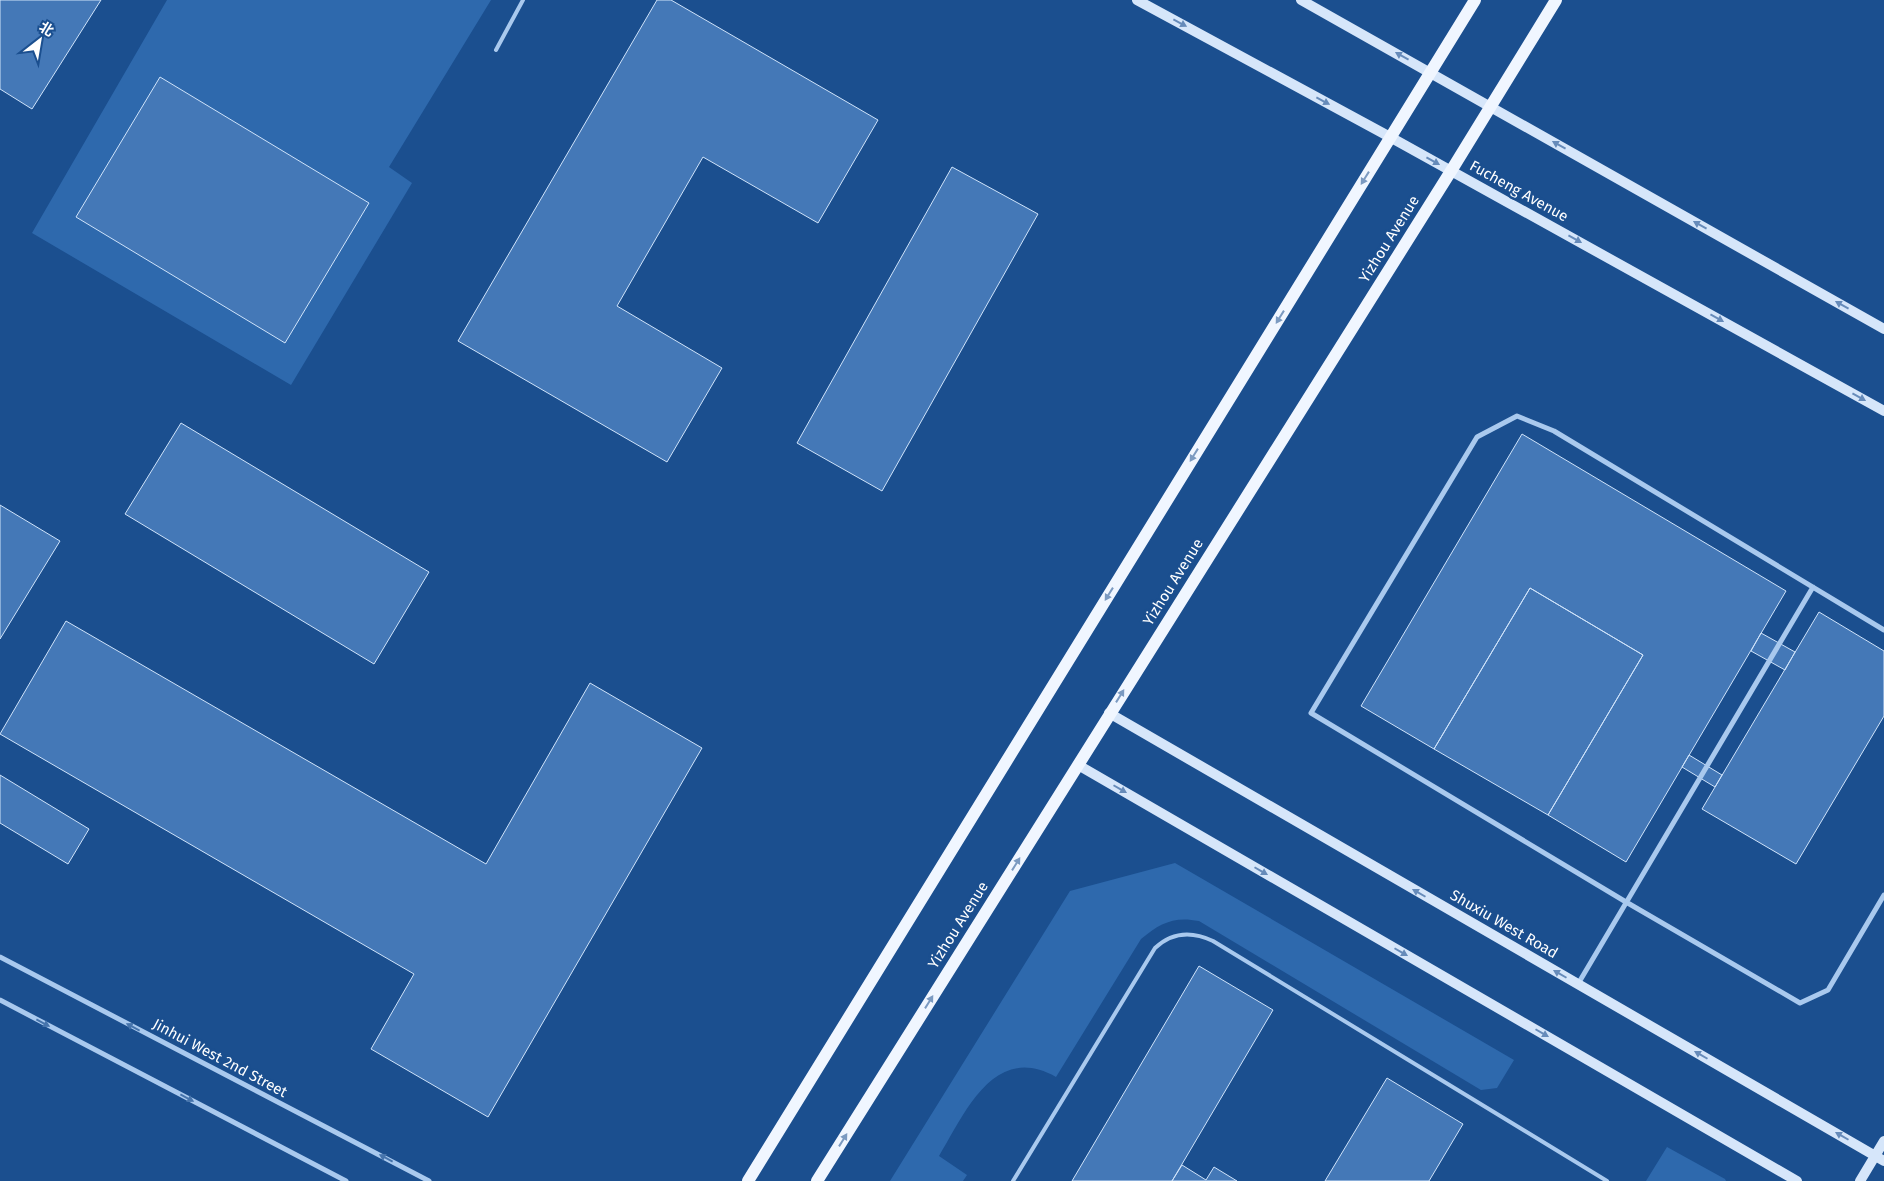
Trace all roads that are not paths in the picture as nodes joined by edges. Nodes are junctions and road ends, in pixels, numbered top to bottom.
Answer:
1 (523, 0) edge
2 (1137, 0) edge
3 (1301, 0) edge
4 (1475, 0) edge
5 (1556, 0) edge
6 (496, 50) dead end
7 (1429, 72) junction
8 (1489, 106) junction
9 (1390, 137) junction
10 (1451, 171) junction
11 (1884, 329) edge
12 (1884, 411) edge
13 (1813, 587) junction
14 (1884, 630) edge
15 (1109, 713) junction
16 (1078, 765) junction
17 (1884, 895) edge
18 (1626, 902) junction
19 (0, 957) edge
20 (1578, 985) junction
21 (0, 1000) edge
22 (1884, 1141) edge
23 (1880, 1158) edge
24 (346, 1181) edge
25 (429, 1181) edge
26 (748, 1181) edge
27 (817, 1181) edge
28 (1013, 1181) edge
29 (1607, 1181) edge
30 (1797, 1181) edge
31 (1860, 1181) edge

1 - 6 lane
2 -> 9 street, Fucheng Avenue
7 -> 3 street
4 - 7 main road
5 - 8 main road, Yizhou Avenue
7 - 8 street
7 - 9 main road
8 - 10 main road, Yizhou Avenue
11 -> 8 street
9 -> 10 street, Fucheng Avenue
9 -> 26 main road
10 -> 12 street, Fucheng Avenue
15 -> 10 main road, Yizhou Avenue
13 - 14 street
13 - 18 street
13 - 18 street
15 - 16 main road, Yizhou Avenue
20 -> 15 street, Shuxiu West Road
27 -> 16 main road, Yizhou Avenue
16 -> 30 street
17 - 18 street
18 - 20 street
25 -> 19 street, Jinhui West 2nd Street
23 -> 20 street, Shuxiu West Road
21 -> 24 street
22 - 23 street
23 - 31 street
28 - 29 lane

